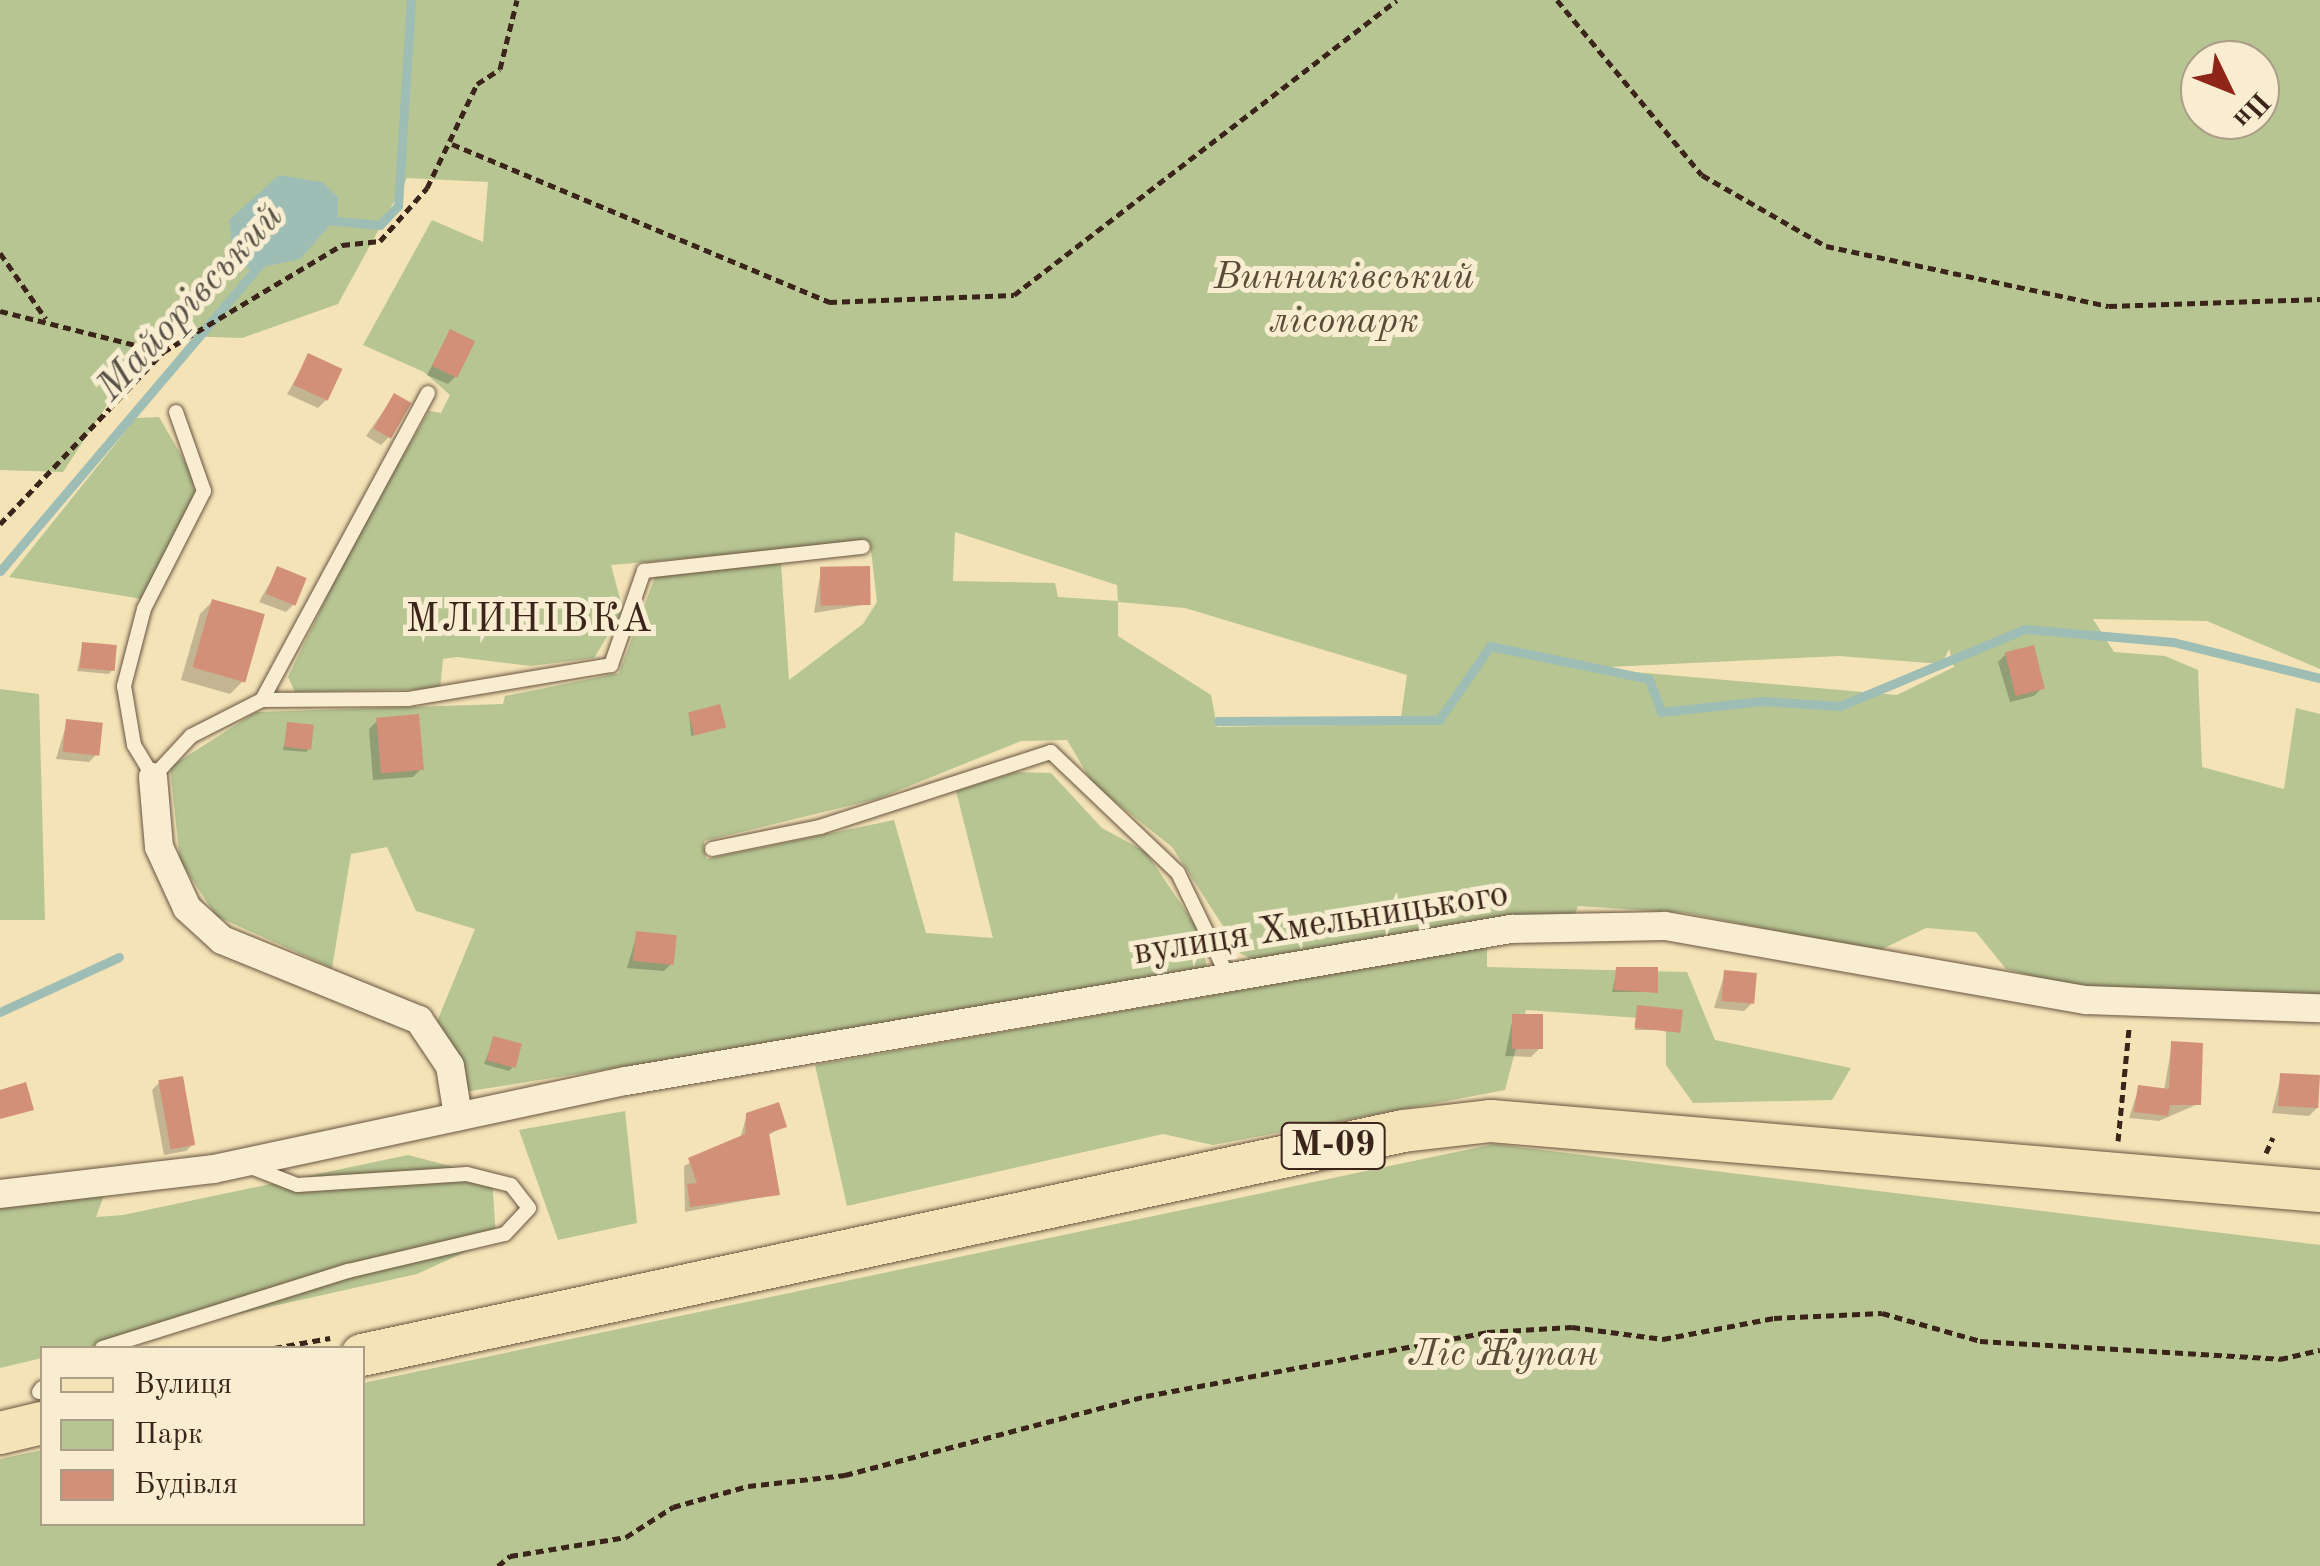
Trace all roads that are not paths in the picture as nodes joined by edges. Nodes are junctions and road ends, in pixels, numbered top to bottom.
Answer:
1 (428, 393) dead end
2 (176, 412) dead end
3 (863, 547) dead end
4 (262, 700) junction
5 (153, 777) junction
6 (712, 849) dead end
7 (1230, 982) junction
8 (2320, 1008) edge
9 (458, 1116) junction
10 (243, 1164) junction
11 (2320, 1191) edge
12 (0, 1194) edge
13 (108, 1346) edge
14 (365, 1354) edge
15 (40, 1402) edge
16 (0, 1432) edge

1 - 4 lane
2 - 5 lane
3 - 4 lane
4 - 5 lane
5 - 9 street
6 - 7 lane
7 - 8 street, вулиця Хмельницького
7 - 9 street, вулиця Хмельницького
9 - 10 street, вулиця Хмельницького
10 - 12 street, вулиця Хмельницького
10 - 13 lane
11 - 14 main road, М-09
15 - 16 main road

